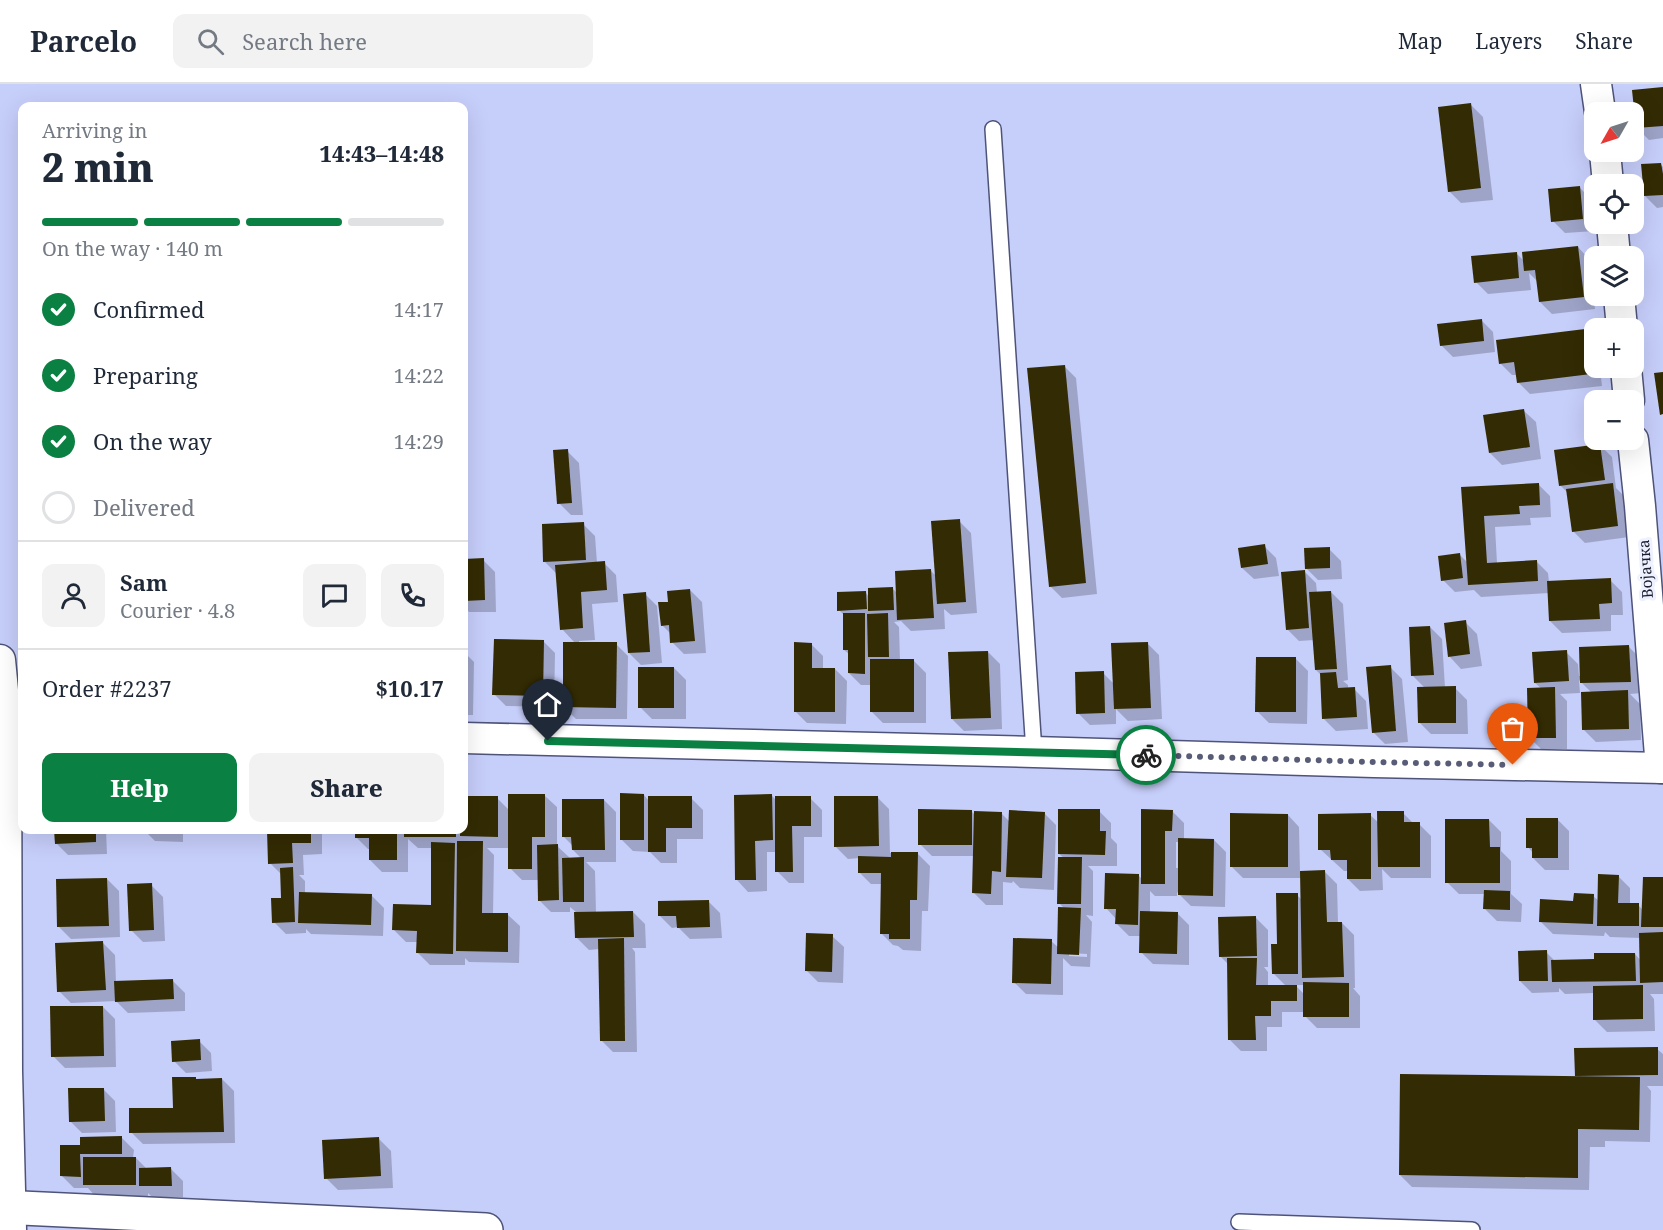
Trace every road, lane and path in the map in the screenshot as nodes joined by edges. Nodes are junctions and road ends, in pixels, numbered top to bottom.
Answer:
1 (1596, 84) edge
2 (1599, 102) edge
3 (993, 129) dead end
4 (1634, 450) edge
5 (0, 660) edge
6 (14, 721) edge
7 (468, 738) edge
8 (1034, 752) junction
9 (1662, 768) edge
10 (3, 783) edge
11 (7, 1215) edge
12 (1239, 1222) dead end
13 (486, 1230) edge
14 (1472, 1230) edge

1 - 2 street
3 - 8 lane
4 - 9 street, Војачка
5 - 6 street
6 - 10 street
7 - 8 street
8 - 9 street
10 - 11 street
11 - 13 main road
12 - 14 lane

